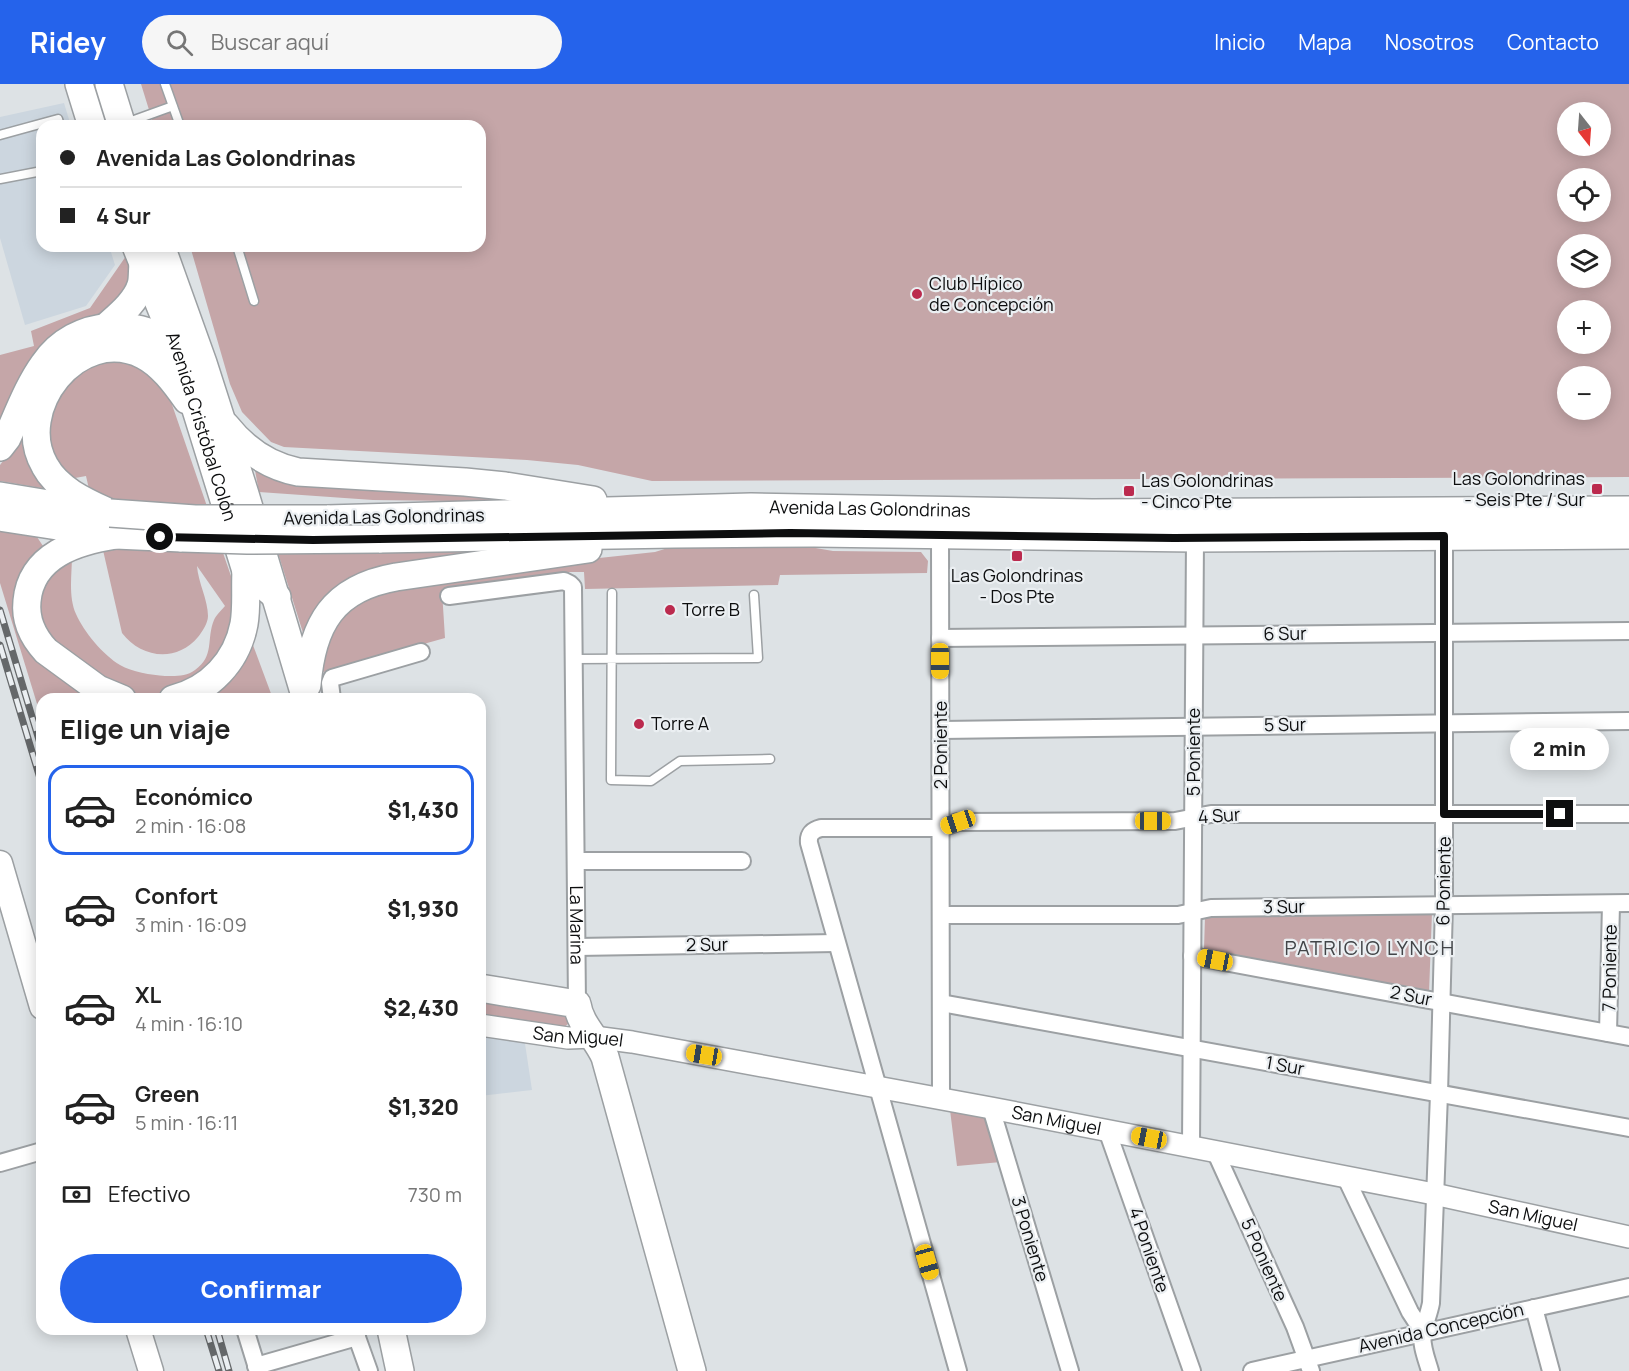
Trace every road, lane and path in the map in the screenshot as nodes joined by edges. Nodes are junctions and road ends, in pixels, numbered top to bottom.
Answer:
1 (79, 84) edge
2 (109, 84) edge
3 (165, 84) edge
4 (173, 106) junction
5 (90, 120) edge
6 (120, 120) edge
7 (135, 120) edge
8 (178, 120) edge
9 (36, 125) edge
10 (0, 135) edge
11 (36, 172) edge
12 (0, 179) edge
13 (147, 252) edge
14 (239, 252) edge
15 (254, 301) dead end
16 (106, 327) junction
17 (176, 345) junction
18 (209, 382) junction
19 (209, 418) junction
20 (0, 447) edge
21 (0, 496) edge
22 (641, 510) junction
23 (1629, 510) edge
24 (1220, 513) junction
25 (0, 517) edge
26 (113, 524) junction
27 (1083, 525) junction
28 (376, 529) junction
29 (674, 534) junction
30 (1629, 535) edge
31 (940, 536) junction
32 (1444, 536) junction
33 (1195, 538) junction
34 (246, 572) junction
35 (612, 593) dead end
36 (449, 596) dead end
37 (754, 596) dead end
38 (277, 597) junction
39 (1629, 631) edge
40 (1445, 633) junction
41 (1195, 635) junction
42 (940, 638) junction
43 (421, 652) dead end
44 (574, 659) junction
45 (611, 659) junction
46 (108, 693) edge
47 (191, 693) edge
48 (313, 693) edge
49 (314, 693) edge
50 (320, 693) edge
51 (1629, 721) edge
52 (1445, 723) junction
53 (1194, 726) junction
54 (941, 730) junction
55 (770, 759) dead end
56 (1444, 814) junction
57 (1629, 814) edge
58 (1193, 817) junction
59 (941, 828) junction
60 (577, 861) junction
61 (742, 861) dead end
62 (0, 863) edge
63 (1629, 903) edge
64 (1444, 904) junction
65 (1611, 904) junction
66 (1192, 912) junction
67 (941, 915) junction
68 (836, 943) junction
69 (577, 947) junction
70 (1192, 956) junction
71 (36, 986) edge
72 (486, 989) edge
73 (1441, 1002) junction
74 (941, 1003) junction
75 (577, 1004) junction
76 (486, 1026) edge
77 (1608, 1033) junction
78 (594, 1037) junction
79 (1629, 1037) edge
80 (1192, 1049) junction
81 (877, 1086) junction
82 (1439, 1094) junction
83 (941, 1098) junction
84 (991, 1108) junction
85 (1629, 1128) edge
86 (1107, 1130) junction
87 (1191, 1146) junction
88 (1215, 1151) junction
89 (36, 1152) edge
90 (0, 1163) edge
91 (1345, 1176) junction
92 (1434, 1194) junction
93 (1629, 1237) edge
94 (1629, 1287) edge
95 (1534, 1308) junction
96 (1422, 1332) junction
97 (140, 1335) edge
98 (247, 1335) edge
99 (350, 1335) edge
100 (357, 1335) edge
101 (392, 1335) edge
102 (1309, 1365) edge
103 (257, 1369) edge
104 (151, 1371) edge
105 (369, 1371) edge
106 (400, 1371) edge
107 (692, 1371) edge
108 (958, 1371) edge
109 (1070, 1371) edge
110 (1192, 1371) edge
111 (1252, 1371) edge
112 (1430, 1371) edge
113 (1551, 1371) edge

1 - 5 main road
2 - 6 main road
3 - 4 lane
4 - 7 lane
4 - 8 lane
9 - 10 lane
11 - 12 lane
13 - 16 main road
13 - 17 main road, Avenida Cristóbal Colón
13 - 18 main road, Avenida Cristóbal Colón
14 - 15 lane
16 - 17 main road
16 - 20 main road
17 - 18 main road
17 - 19 main road, Avenida Cristóbal Colón
18 - 19 main road, Avenida Cristóbal Colón
19 - 22 main road
19 - 26 main road
19 - 34 main road, Avenida Cristóbal Colón
19 - 38 main road, Avenida Cristóbal Colón
21 - 26 main road
22 - 27 main road, Avenida Las Golondrinas
22 - 28 main road, Avenida Las Golondrinas
23 - 24 main road, Avenida Las Golondrinas
24 - 27 main road, Avenida Las Golondrinas
24 - 33 main road
25 - 26 main road
26 - 28 main road, Avenida Las Golondrinas, bridge
26 - 46 main road
27 - 31 main road, Avenida Las Golondrinas
27 - 33 main road, Avenida Las Golondrinas
28 - 29 main road, Avenida Las Golondrinas
29 - 31 main road, Avenida Las Golondrinas
29 - 49 main road
30 - 32 main road, Avenida Las Golondrinas
31 - 42 street, 2 Poniente
32 - 33 main road, Avenida Las Golondrinas
32 - 40 street, 6 Poniente
33 - 41 street, 5 Poniente
34 - 38 main road
34 - 47 main road
35 - 45 lane
36 - 44 street, La Marina
37 - 45 lane
38 - 48 main road, Avenida Cristóbal Colón
39 - 40 street, 6 Sur
40 - 41 street, 6 Sur
40 - 52 street, 6 Poniente
41 - 42 street, 6 Sur
41 - 53 street, 5 Poniente
42 - 54 street, 2 Poniente
43 - 50 street
44 - 45 lane
44 - 60 street, La Marina
45 - 55 lane
51 - 52 street, 5 Sur
52 - 53 street, 5 Sur
52 - 56 street, 6 Poniente
53 - 54 street, 5 Sur
53 - 58 street, 5 Poniente
54 - 59 street, 2 Poniente
56 - 57 street, 4 Sur
56 - 58 street, 4 Sur
56 - 64 street, 6 Poniente
58 - 59 street, 4 Sur
58 - 66 street, 5 Poniente
59 - 67 street, 2 Poniente
59 - 68 street, 4 Sur
60 - 61 street
60 - 69 street, La Marina
62 - 71 main road
63 - 65 street, 3 Sur
64 - 65 street, 3 Sur
64 - 66 street, 3 Sur
64 - 73 street, 6 Poniente
65 - 77 street, 7 Poniente
66 - 67 street, 3 Sur
66 - 70 street, 5 Poniente
67 - 74 street, 2 Poniente
68 - 69 street, 2 Sur
68 - 81 street
69 - 75 street, La Marina
70 - 73 street, 2 Sur
70 - 80 street, 5 Poniente
72 - 75 main road, San Miguel
73 - 77 street, 2 Sur
73 - 82 street, 6 Poniente
74 - 80 street, 1 Sur
74 - 83 street, 2 Poniente
75 - 78 main road, La Marina
76 - 78 street, San Miguel
77 - 79 street, 2 Sur
78 - 81 street, San Miguel
78 - 107 main road, La Marina
80 - 82 street, 1 Sur
80 - 87 street, 5 Poniente
81 - 83 street, San Miguel
81 - 108 street
82 - 85 street, 1 Sur
82 - 92 street, 6 Poniente
83 - 84 street, San Miguel
84 - 86 street, San Miguel
84 - 109 street, 3 Poniente
86 - 87 street, San Miguel
86 - 110 street, 4 Poniente
87 - 88 street, San Miguel
88 - 91 street, San Miguel
88 - 102 street, 5 Poniente
89 - 90 street
91 - 92 street, San Miguel
91 - 96 street, 6 Poniente
92 - 93 street, San Miguel
92 - 96 street, 6 Poniente
94 - 95 street, Avenida Concepción
95 - 96 street, Avenida Concepción
95 - 113 street
96 - 102 street, Avenida Concepción
96 - 112 street, 6 Poniente
97 - 104 main road
98 - 103 street
99 - 103 street
100 - 105 street
101 - 106 main road
102 - 111 street, Avenida Concepción

